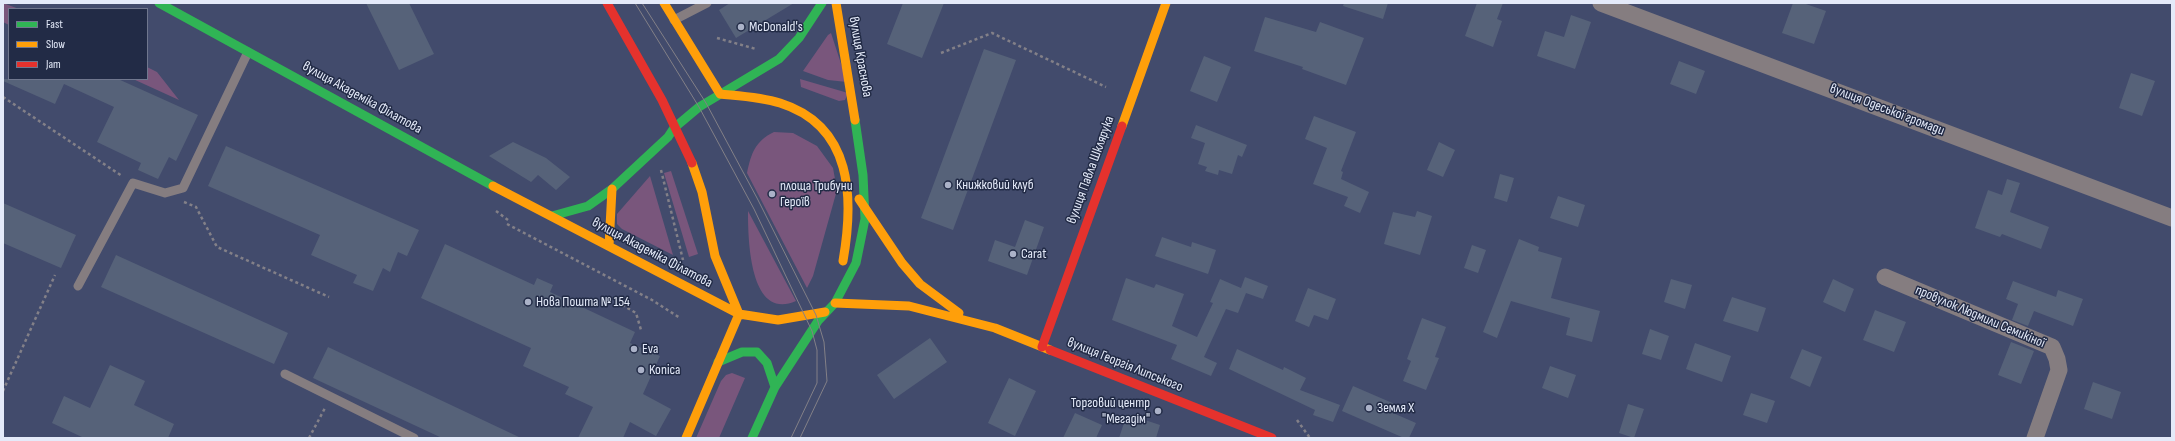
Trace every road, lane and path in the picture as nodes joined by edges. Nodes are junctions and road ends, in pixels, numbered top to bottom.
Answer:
1 (159, 3) edge
2 (607, 3) edge
3 (664, 3) edge
4 (707, 3) edge
5 (822, 3) edge
6 (836, 3) edge
7 (1166, 3) edge
8 (1601, 3) edge
9 (674, 20) junction
10 (717, 38) dead end
11 (759, 50) dead end
12 (248, 52) junction
13 (941, 53) dead end
14 (1106, 87) dead end
15 (720, 94) junction
16 (3, 97) edge
17 (674, 128) junction
18 (660, 168) dead end
19 (133, 182) junction
20 (849, 184) junction
21 (612, 189) junction
22 (165, 194) junction
23 (865, 208) junction
24 (494, 210) dead end
25 (552, 216) junction
26 (2172, 218) edge
27 (508, 220) dead end
28 (507, 224) dead end
29 (609, 246) junction
30 (682, 260) dead end
31 (55, 275) dead end
32 (1885, 278) dead end
33 (78, 286) dead end
34 (329, 297) dead end
35 (617, 302) dead end
36 (834, 303) junction
37 (825, 312) junction
38 (739, 314) junction
39 (680, 318) dead end
40 (966, 319) junction
41 (641, 330) dead end
42 (1042, 347) junction
43 (718, 362) junction
44 (285, 374) dead end
45 (775, 387) junction
46 (3, 391) edge
47 (331, 397) junction
48 (1297, 420) dead end
49 (309, 438) edge
50 (414, 438) edge
51 (686, 438) edge
52 (752, 438) edge
53 (1272, 438) edge
54 (1310, 438) edge
55 (2035, 438) edge

1 - 12 main road, вулиця Академіка Філатова
2 - 17 main road
3 - 9 main road
4 - 9 lane
5 - 15 main road
6 - 23 main road, вулиця Краснова
7 - 42 main road, вулиця Павла Шклярука
8 - 26 street, вулиця Одеської громади
9 - 15 main road
10 - 11 path
12 - 22 lane
12 - 25 main road, вулиця Академіка Філатова
13 - 14 path
15 - 17 main road
15 - 20 main road
16 - 19 path
17 - 21 main road, вулиця Академіка Філатова
17 - 38 main road
18 - 30 path
19 - 22 lane
19 - 33 lane
20 - 23 main road, вулиця Георгія Липського
20 - 36 main road
21 - 25 main road, вулиця Академіка Філатова
21 - 29 main road
22 - 34 path
23 - 36 main road
23 - 40 main road, вулиця Георгія Липського
24 - 27 path
25 - 29 main road, вулиця Академіка Філатова
28 - 39 path
29 - 38 main road, вулиця Академіка Філатова
31 - 46 path
32 - 55 street, провулок Людмили Семикіної
35 - 41 path
36 - 37 main road
36 - 40 main road, вулиця Георгія Липського
37 - 38 main road
37 - 45 main road
38 - 43 main road
40 - 42 main road, вулиця Георгія Липського
42 - 53 main road, вулиця Георгія Липського
43 - 45 main road
43 - 51 main road
44 - 47 lane
45 - 52 main road
47 - 49 path
47 - 50 lane
48 - 54 path

